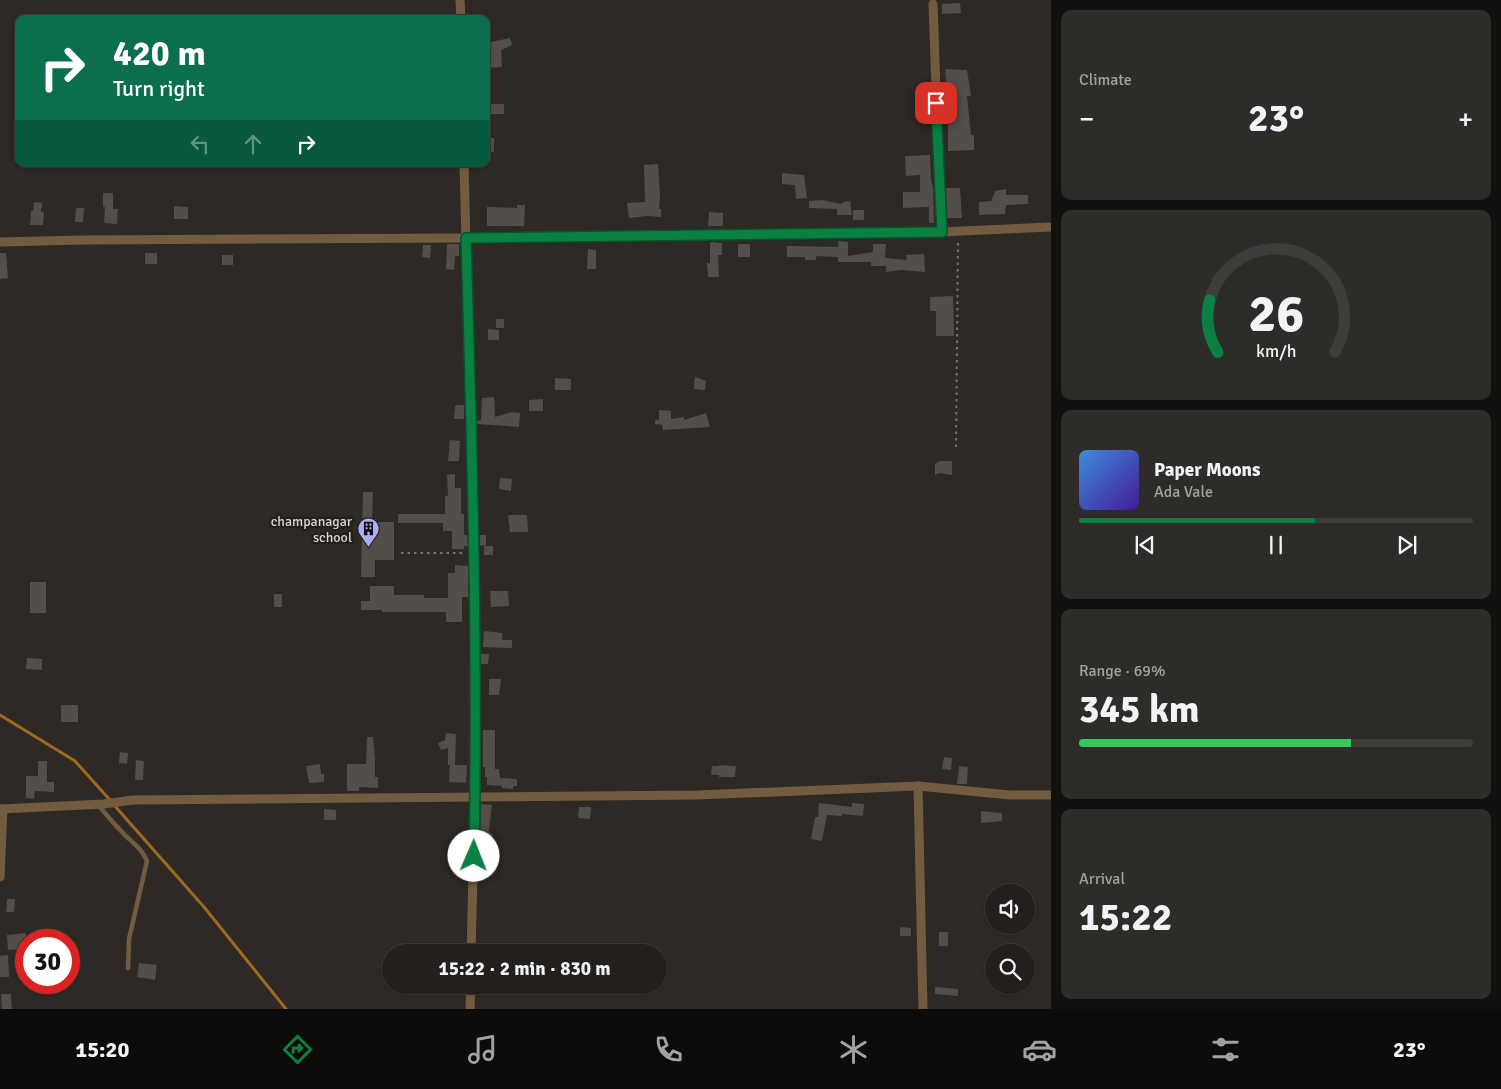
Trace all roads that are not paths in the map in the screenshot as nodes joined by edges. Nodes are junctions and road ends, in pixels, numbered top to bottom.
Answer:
1 (460, 0) edge
2 (933, 4) dead end
3 (461, 15) edge
4 (464, 167) edge
5 (1051, 227) edge
6 (942, 232) junction
7 (466, 238) junction
8 (0, 242) edge
9 (918, 786) junction
10 (1051, 795) edge
11 (475, 797) junction
12 (100, 804) junction
13 (2, 809) edge
14 (0, 877) edge
15 (472, 944) edge
16 (128, 968) dead end
17 (471, 994) edge
18 (470, 1009) edge
19 (923, 1009) edge

1 - 3 street
2 - 6 street
4 - 7 street
5 - 6 street
6 - 7 street
7 - 8 street
7 - 11 street
9 - 10 street
9 - 11 street
9 - 19 street
11 - 12 street
11 - 15 street
12 - 13 street
12 - 16 lane
13 - 14 street
17 - 18 street

